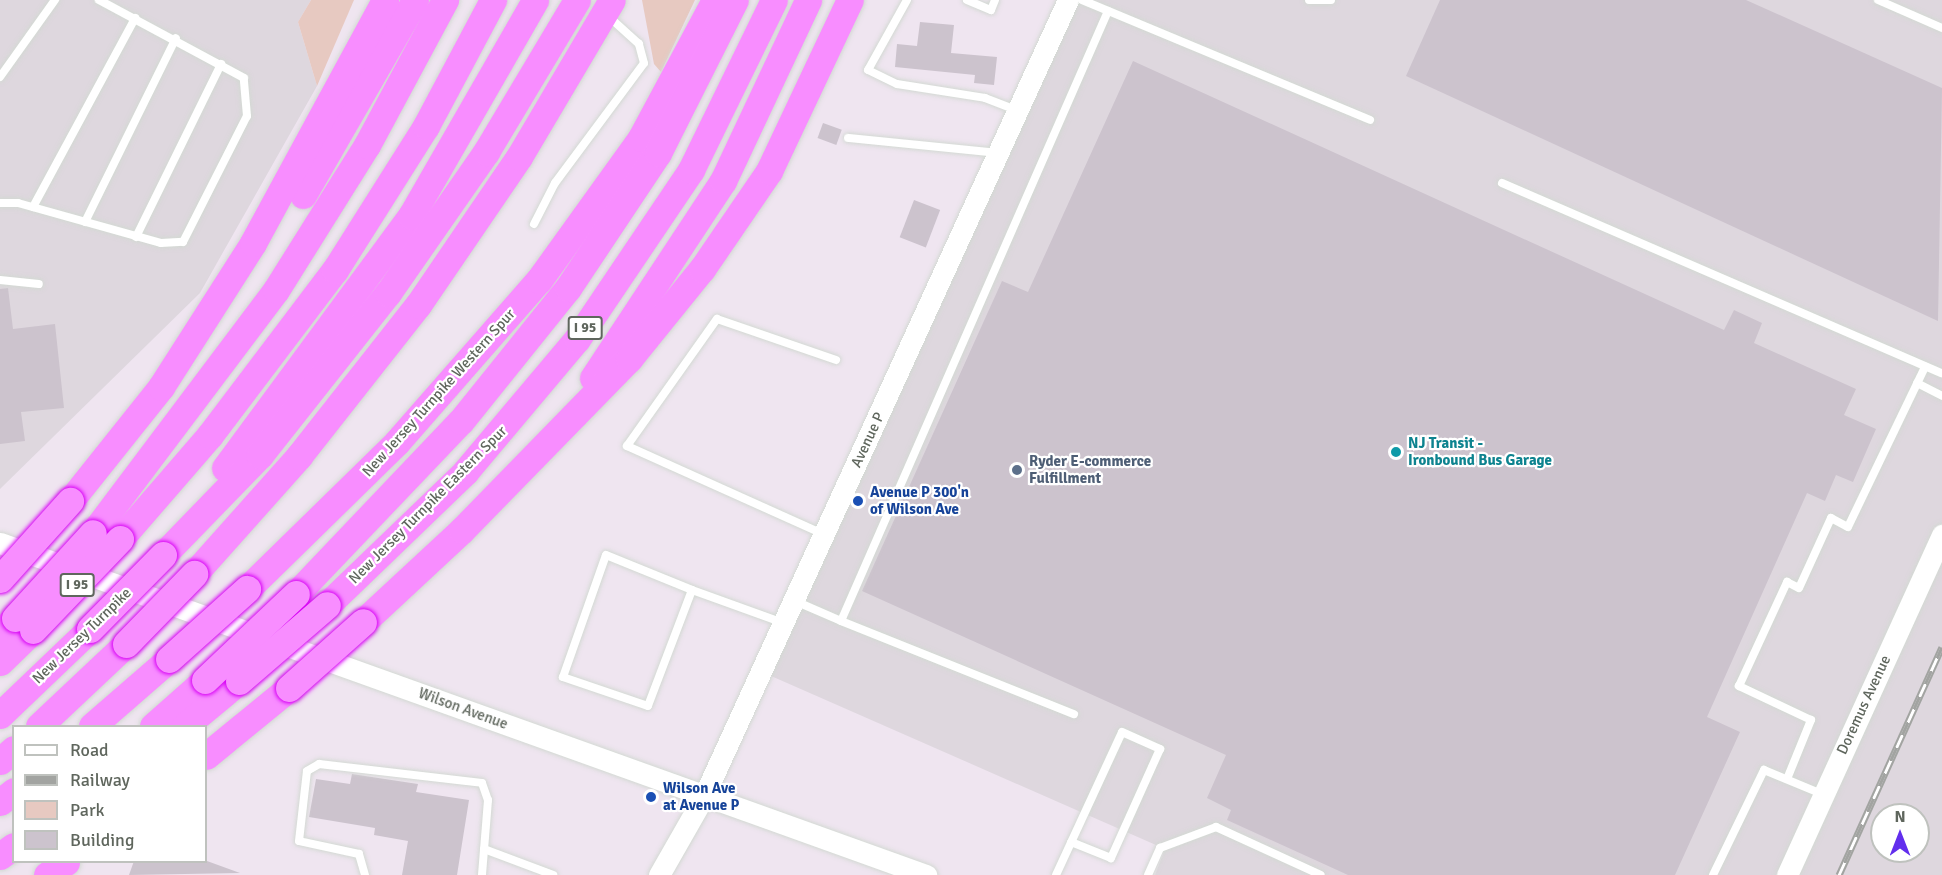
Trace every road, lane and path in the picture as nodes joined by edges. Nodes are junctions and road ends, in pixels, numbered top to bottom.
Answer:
1 (55, 0) edge
2 (99, 0) edge
3 (385, 0) edge
4 (415, 0) edge
5 (446, 0) edge
6 (493, 0) edge
7 (535, 0) edge
8 (577, 0) edge
9 (715, 0) edge
10 (735, 0) edge
11 (774, 0) edge
12 (808, 0) edge
13 (850, 0) edge
14 (907, 0) edge
15 (967, 0) edge
16 (995, 0) edge
17 (1068, 0) edge
18 (1082, 0) edge
19 (1309, 0) edge
20 (1331, 0) edge
21 (1878, 0) edge
22 (608, 6) edge
23 (1108, 11) junction
24 (135, 18) junction
25 (1942, 28) edge
26 (176, 38) junction
27 (221, 64) junction
28 (0, 77) edge
29 (1018, 110) junction
30 (1370, 120) dead end
31 (849, 138) dead end
32 (998, 153) junction
33 (1502, 183) dead end
34 (0, 203) edge
35 (33, 207) junction
36 (85, 222) junction
37 (534, 224) dead end
38 (136, 237) junction
39 (0, 280) edge
40 (39, 284) dead end
41 (836, 360) dead end
42 (1925, 367) junction
43 (1942, 373) edge
44 (1917, 383) junction
45 (1942, 396) edge
46 (148, 405) junction
47 (559, 429) junction
48 (824, 535) junction
49 (1942, 535) edge
50 (0, 543) edge
51 (25, 552) junction
52 (163, 555) junction
53 (0, 579) edge
54 (692, 590) junction
55 (794, 601) junction
56 (841, 621) junction
57 (783, 624) junction
58 (16, 627) edge
59 (0, 662) edge
60 (1074, 714) dead end
61 (0, 715) edge
62 (40, 725) edge
63 (93, 725) edge
64 (154, 725) edge
65 (185, 725) edge
66 (12, 751) edge
67 (207, 755) edge
68 (0, 761) edge
69 (1787, 779) junction
70 (12, 793) edge
71 (1824, 794) junction
72 (704, 796) junction
73 (0, 802) edge
74 (1071, 842) junction
75 (484, 849) junction
76 (63, 863) edge
77 (47, 875) edge
78 (365, 875) edge
79 (482, 875) edge
80 (553, 875) edge
81 (659, 875) edge
82 (927, 875) edge
83 (1056, 875) edge
84 (1148, 875) edge
85 (1321, 875) edge
86 (1713, 875) edge
87 (1787, 875) edge

1 - 28 lane
2 - 24 lane
3 - 46 highway
4 - 46 highway
5 - 58 highway, I 95, bridge
6 - 58 highway, I 95, bridge
7 - 52 highway, I 95
8 - 52 highway, I 95
9 - 63 highway, New Jersey Turnpike Western Spur, bridge
10 - 64 highway, New Jersey Turnpike Western Spur / I 95, bridge
11 - 65 highway, New Jersey Turnpike Eastern Spur / I 95, bridge
12 - 47 highway
13 - 47 highway
14 - 29 lane
15 - 16 lane
17 - 29 main road, Avenue P
18 - 23 lane
19 - 20 lane
21 - 25 lane
22 - 37 lane
22 - 62 highway, bridge
23 - 30 lane
23 - 56 lane
24 - 26 lane
24 - 35 lane
26 - 27 lane
26 - 36 lane
27 - 38 lane
27 - 38 lane
29 - 32 main road, Avenue P
31 - 32 lane
32 - 48 main road, Avenue P
33 - 42 lane
34 - 35 lane
35 - 36 lane
36 - 38 lane
39 - 40 lane
41 - 48 lane
42 - 43 lane
42 - 44 lane
44 - 45 lane
44 - 69 lane
46 - 51 highway, bridge
47 - 67 highway, bridge
48 - 55 main road, Avenue P
49 - 71 main road, Doremus Avenue
50 - 51 main road, Wilson Avenue
51 - 53 highway, bridge
51 - 72 main road, Wilson Avenue
52 - 61 highway, New Jersey Turnpike / I 95, bridge
54 - 54 lane
54 - 57 lane
55 - 56 lane
55 - 57 main road, Avenue P
56 - 60 lane
57 - 72 main road, Avenue P
58 - 59 highway, I 95
66 - 68 highway
69 - 71 lane
69 - 86 lane
70 - 73 highway
71 - 87 main road, Doremus Avenue
72 - 81 main road, Avenue P
72 - 82 main road, Wilson Avenue
74 - 74 lane
74 - 83 lane
75 - 78 lane
75 - 79 lane
75 - 80 lane
76 - 77 highway
84 - 85 lane

